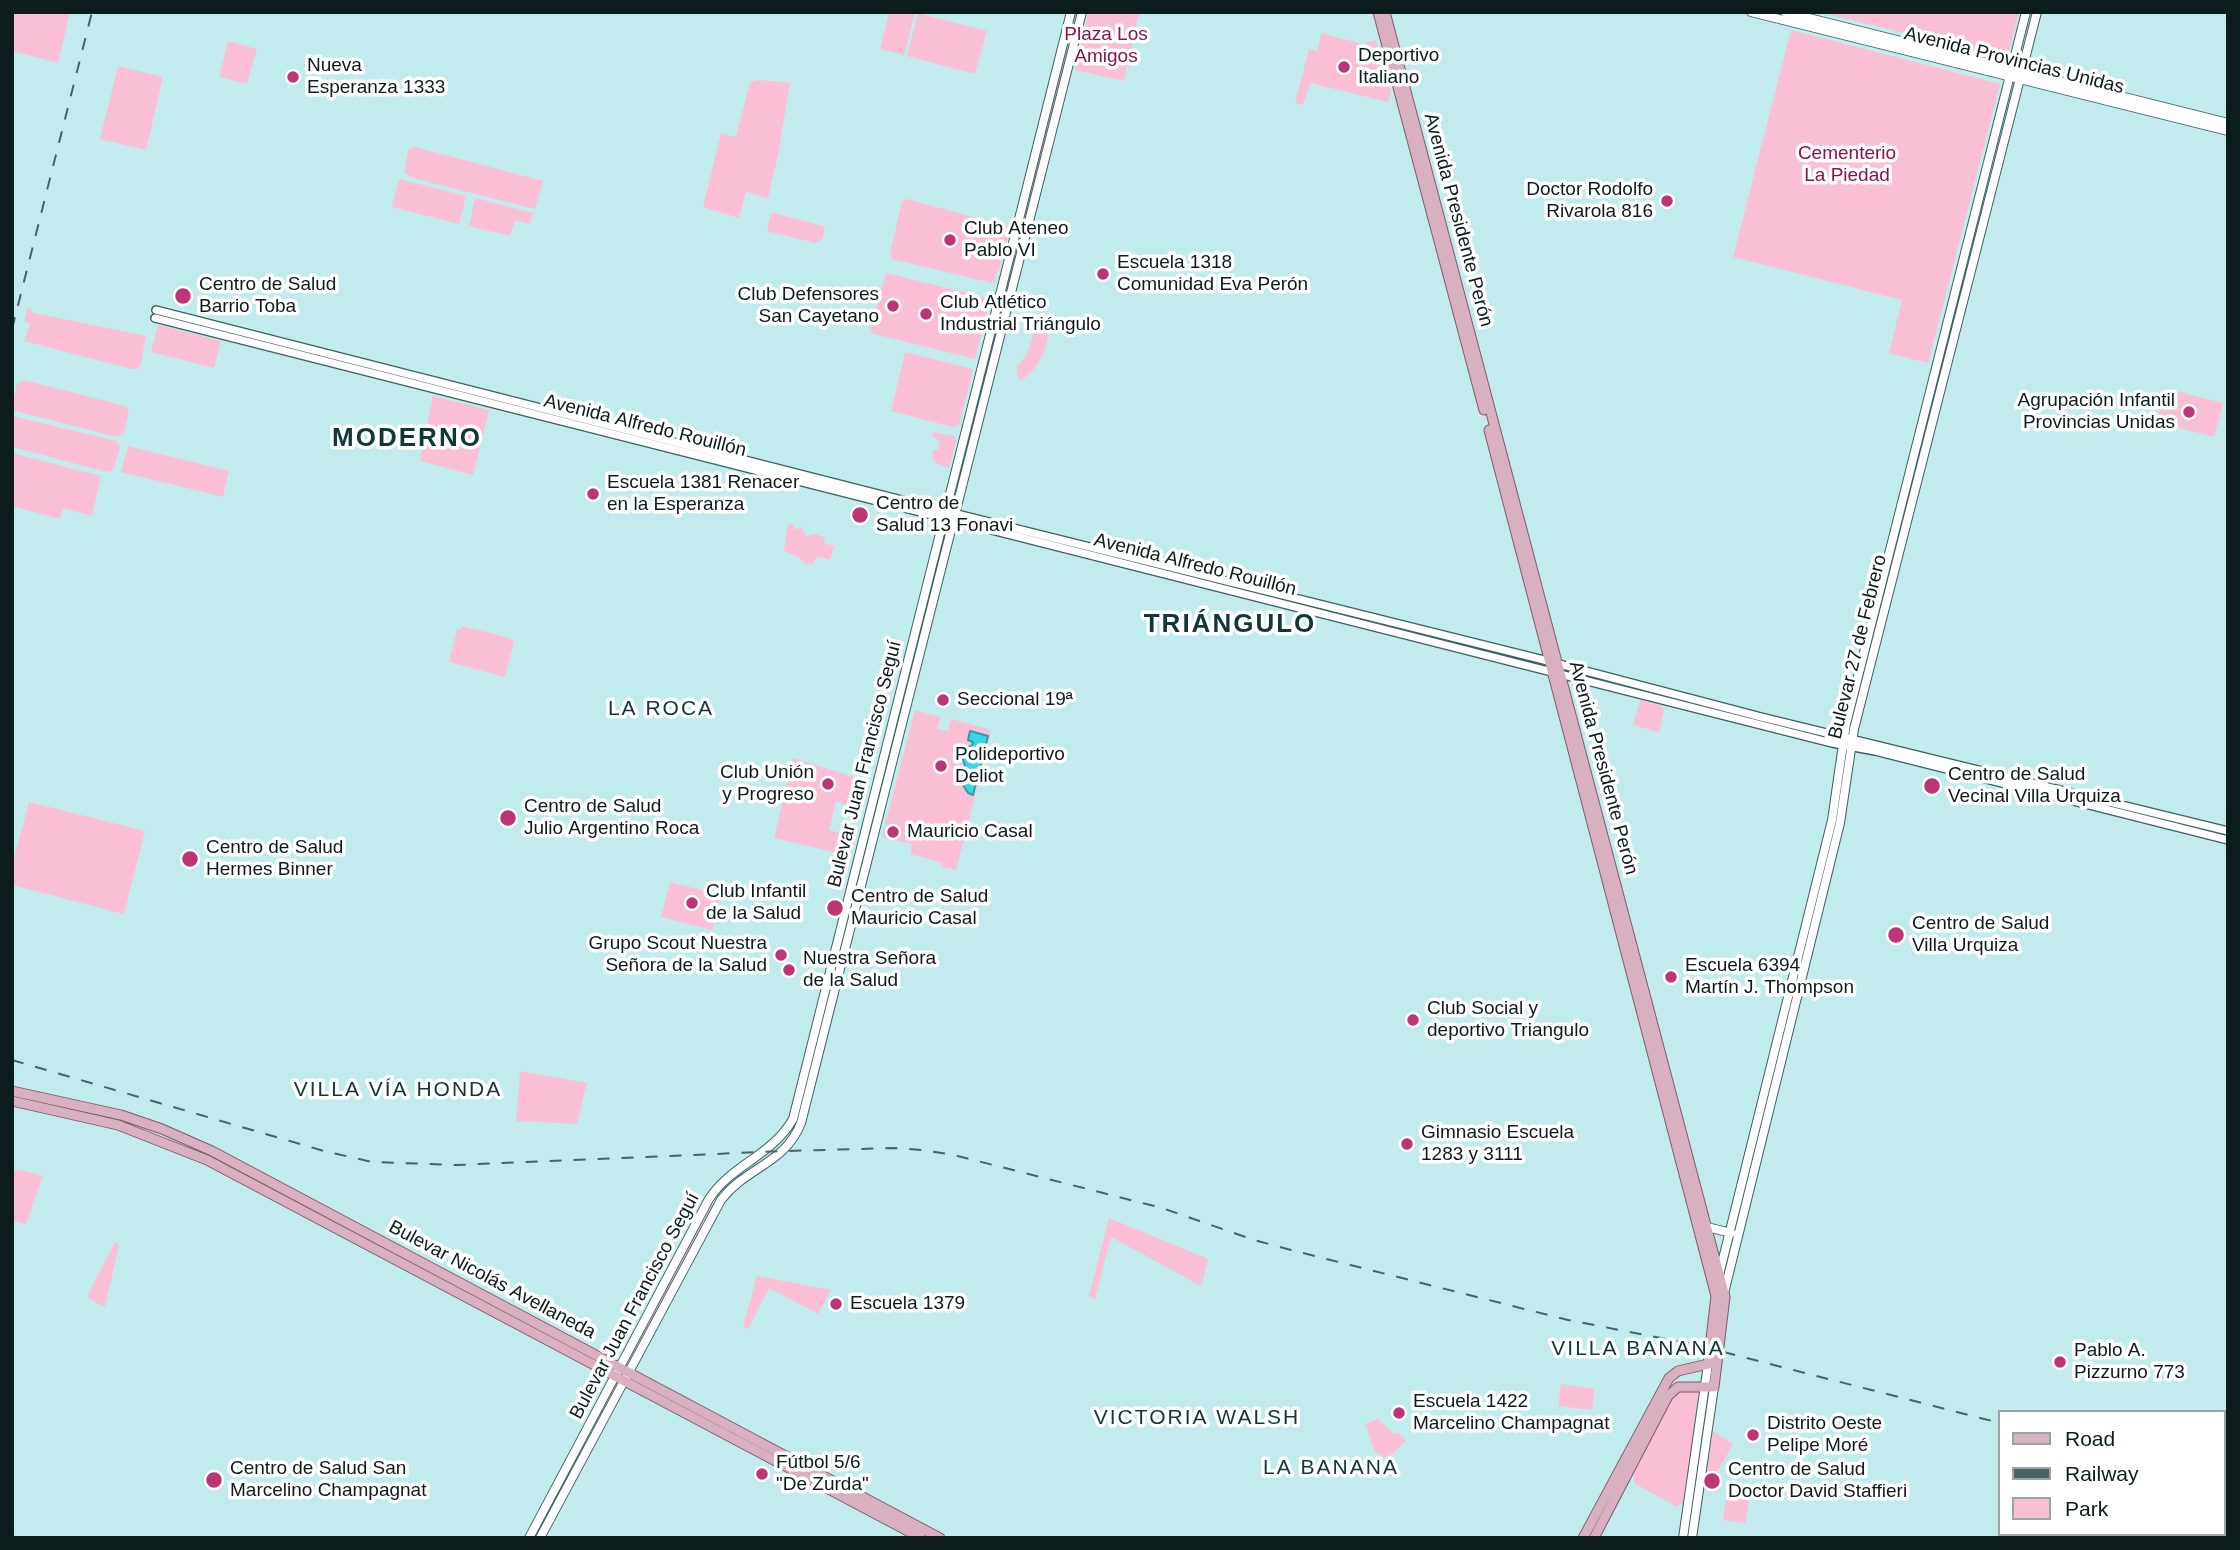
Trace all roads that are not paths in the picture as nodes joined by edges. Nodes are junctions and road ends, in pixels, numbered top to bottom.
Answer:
1 (1071, 12) edge
2 (1082, 12) edge
3 (1378, 12) edge
4 (1385, 12) edge
5 (1751, 12) edge
6 (1785, 12) edge
7 (2026, 12) edge
8 (2037, 12) edge
9 (2011, 72) junction
10 (2021, 75) junction
11 (2228, 123) edge
12 (2228, 131) edge
13 (156, 314) dead end
14 (944, 515) junction
15 (954, 517) junction
16 (1554, 667) junction
17 (1847, 741) junction
18 (2228, 831) edge
19 (2228, 840) edge
20 (12, 1091) edge
21 (12, 1101) edge
22 (1702, 1226) junction
23 (1733, 1234) junction
24 (1719, 1275) junction
25 (1719, 1292) junction
26 (1708, 1364) junction
27 (622, 1374) junction
28 (1709, 1387) junction
29 (529, 1538) edge
30 (540, 1538) edge
31 (921, 1538) edge
32 (940, 1538) edge
33 (1583, 1538) edge
34 (1594, 1538) edge
35 (1683, 1538) edge
36 (1692, 1538) edge

1 - 14 main road, Bulevar Juan Francisco Seguí
2 - 15 main road, Bulevar Juan Francisco Seguí
3 - 16 main road, Avenida Presidente Perón
4 - 16 main road, Avenida Presidente Perón
5 - 9 main road, Avenida Provincias Unidas
6 - 9 main road, Avenida Provincias Unidas
7 - 9 main road, Bulevar 27 de Febrero
8 - 10 main road, Bulevar 27 de Febrero
9 - 10 main road, Avenida Provincias Unidas
9 - 17 main road, Bulevar 27 de Febrero
10 - 11 main road, Avenida Provincias Unidas
10 - 12 main road, Avenida Provincias Unidas
10 - 17 main road, Bulevar 27 de Febrero
13 - 14 street, Avenida Alfredo Rouillón
14 - 15 street, Avenida Alfredo Rouillón
14 - 27 main road, Bulevar Juan Francisco Seguí
15 - 16 street, Avenida Alfredo Rouillón
15 - 27 main road, Bulevar Juan Francisco Seguí
16 - 17 street, Avenida Alfredo Rouillón
16 - 22 main road, Avenida Presidente Perón
17 - 18 street, Avenida Alfredo Rouillón
17 - 19 street, Avenida Alfredo Rouillón
17 - 23 main road, Bulevar 27 de Febrero
20 - 27 main road, Bulevar Nicolás Avellaneda
21 - 27 main road, Bulevar Nicolás Avellaneda
22 - 23 main road
22 - 24 main road, Avenida Presidente Perón
22 - 25 main road, Avenida Presidente Perón
23 - 24 main road, Bulevar 27 de Febrero
23 - 25 main road, Bulevar 27 de Febrero
24 - 25 main road, Avenida Presidente Perón
25 - 26 main road, Avenida Presidente Perón
25 - 28 main road, Avenida Presidente Perón
26 - 28 main road, Avenida Presidente Perón
26 - 33 main road
27 - 29 main road, Bulevar Juan Francisco Seguí
27 - 30 main road, Bulevar Juan Francisco Seguí
27 - 31 main road, Bulevar Nicolás Avellaneda
27 - 32 main road, Bulevar Nicolás Avellaneda
28 - 34 main road
28 - 35 main road, Avenida Presidente Perón
28 - 36 main road, Avenida Presidente Perón

